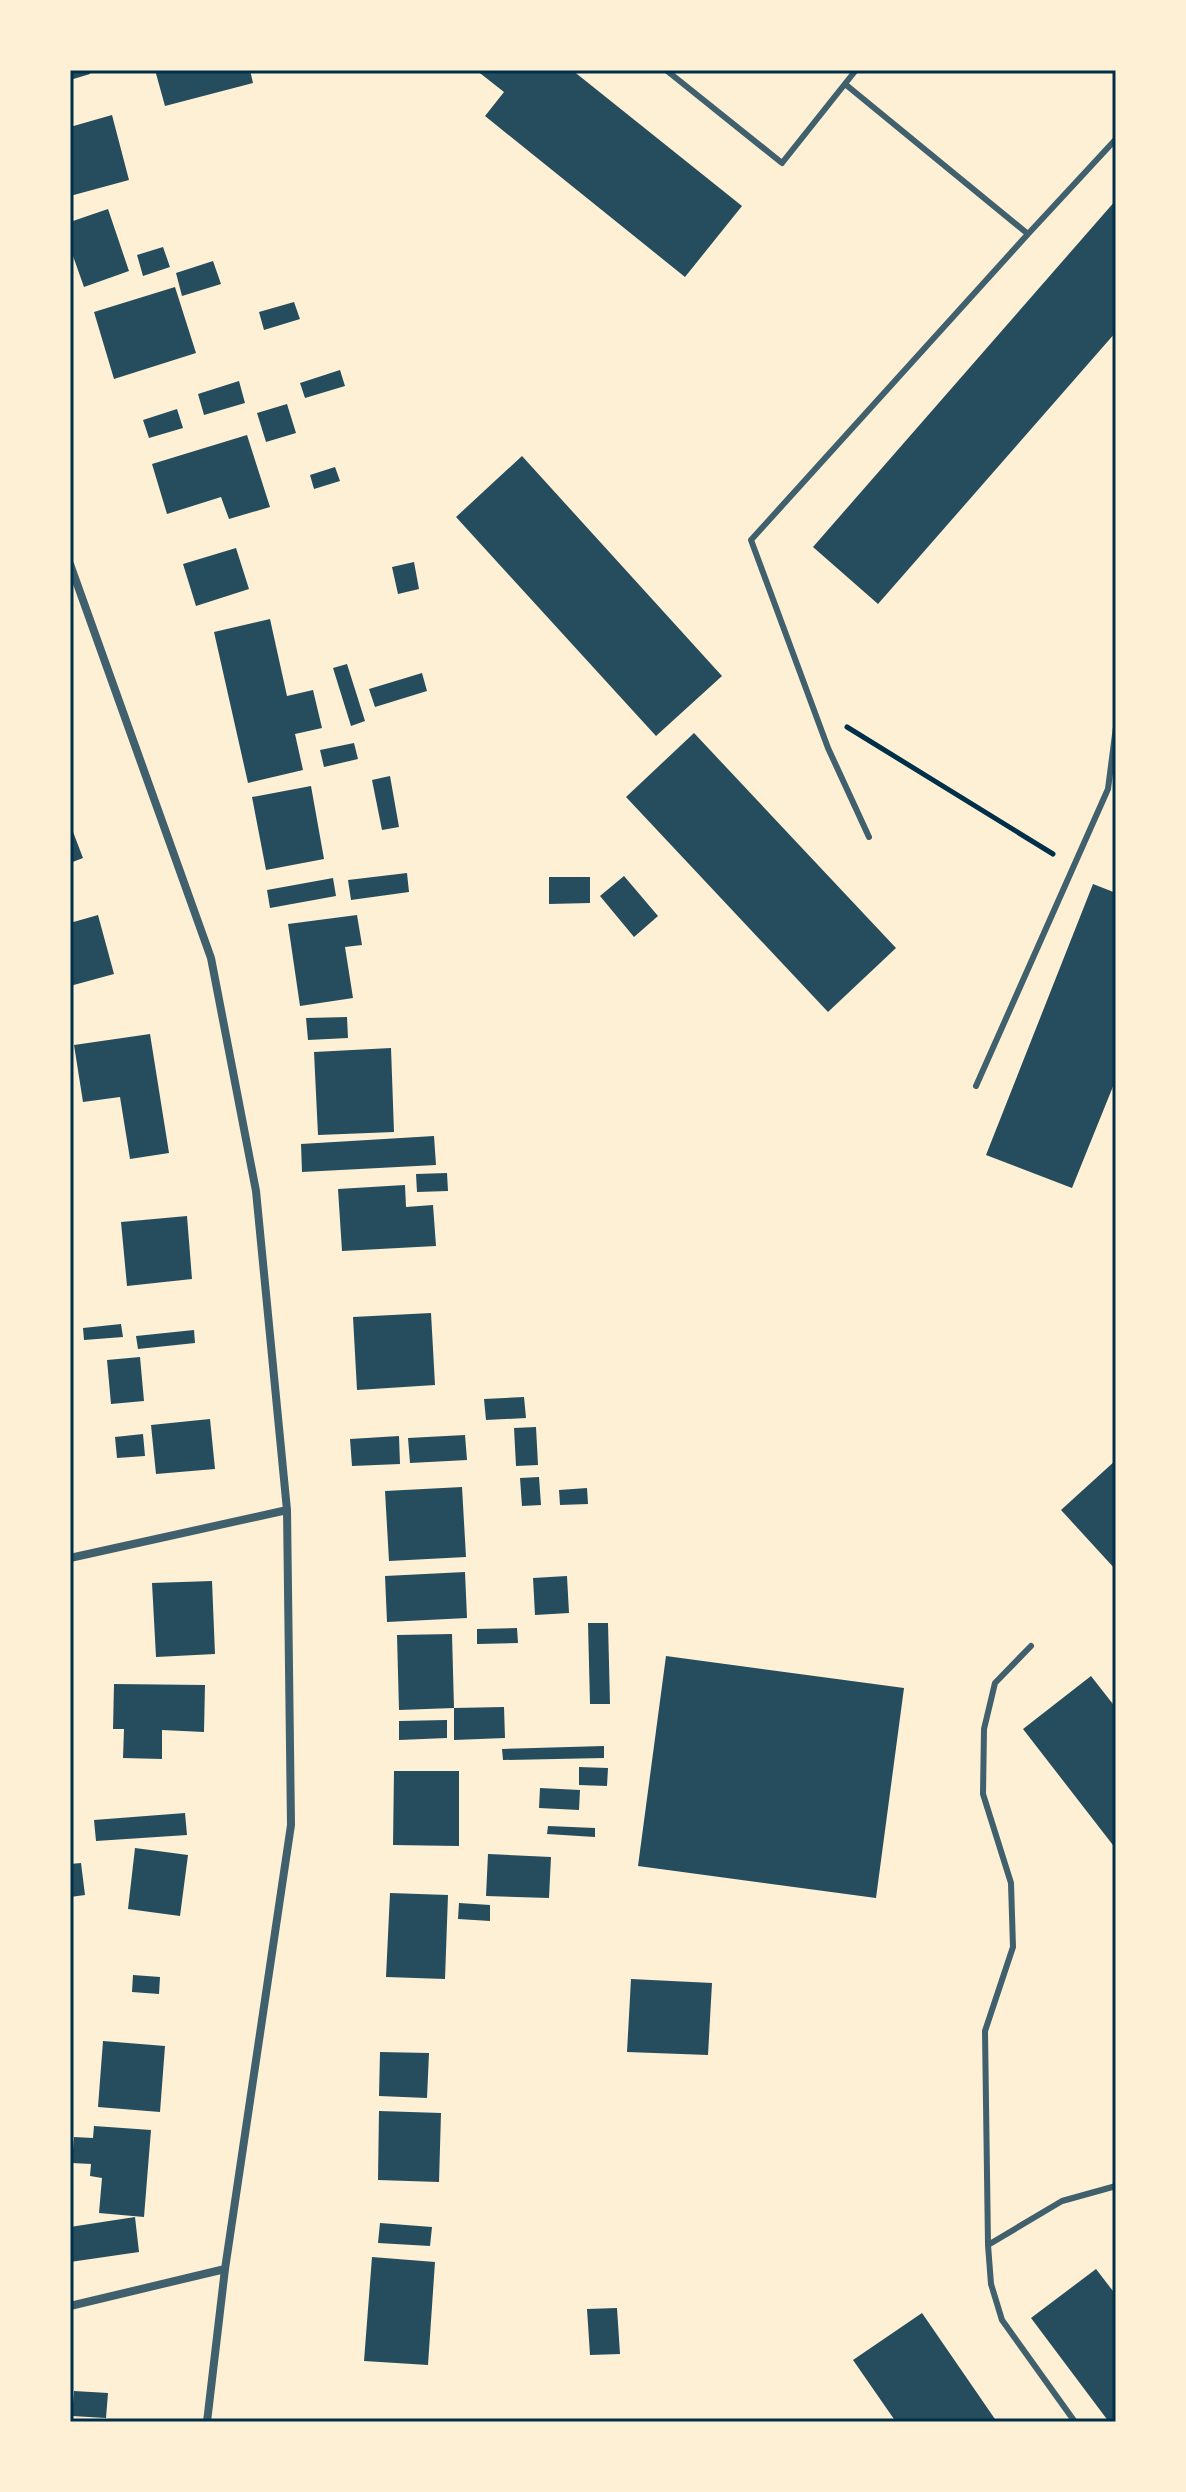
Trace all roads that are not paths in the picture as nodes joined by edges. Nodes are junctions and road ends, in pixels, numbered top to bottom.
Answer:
1 (666, 70) edge
2 (856, 70) edge
3 (845, 84) junction
4 (1116, 139) edge
5 (1028, 234) junction
6 (70, 564) edge
7 (1116, 727) edge
8 (869, 837) dead end
9 (976, 1086) dead end
10 (287, 1510) junction
11 (70, 1558) edge
12 (1031, 1646) dead end
13 (1116, 2186) edge
14 (988, 2245) junction
15 (225, 2269) junction
16 (70, 2306) edge
17 (207, 2422) edge
18 (1075, 2422) edge

1 - 3 lane
2 - 3 lane
3 - 5 lane
4 - 5 lane
5 - 8 lane
6 - 10 street
7 - 9 lane
10 - 11 street
10 - 15 street
12 - 14 lane
13 - 14 lane
14 - 18 lane
15 - 16 street
15 - 17 street

